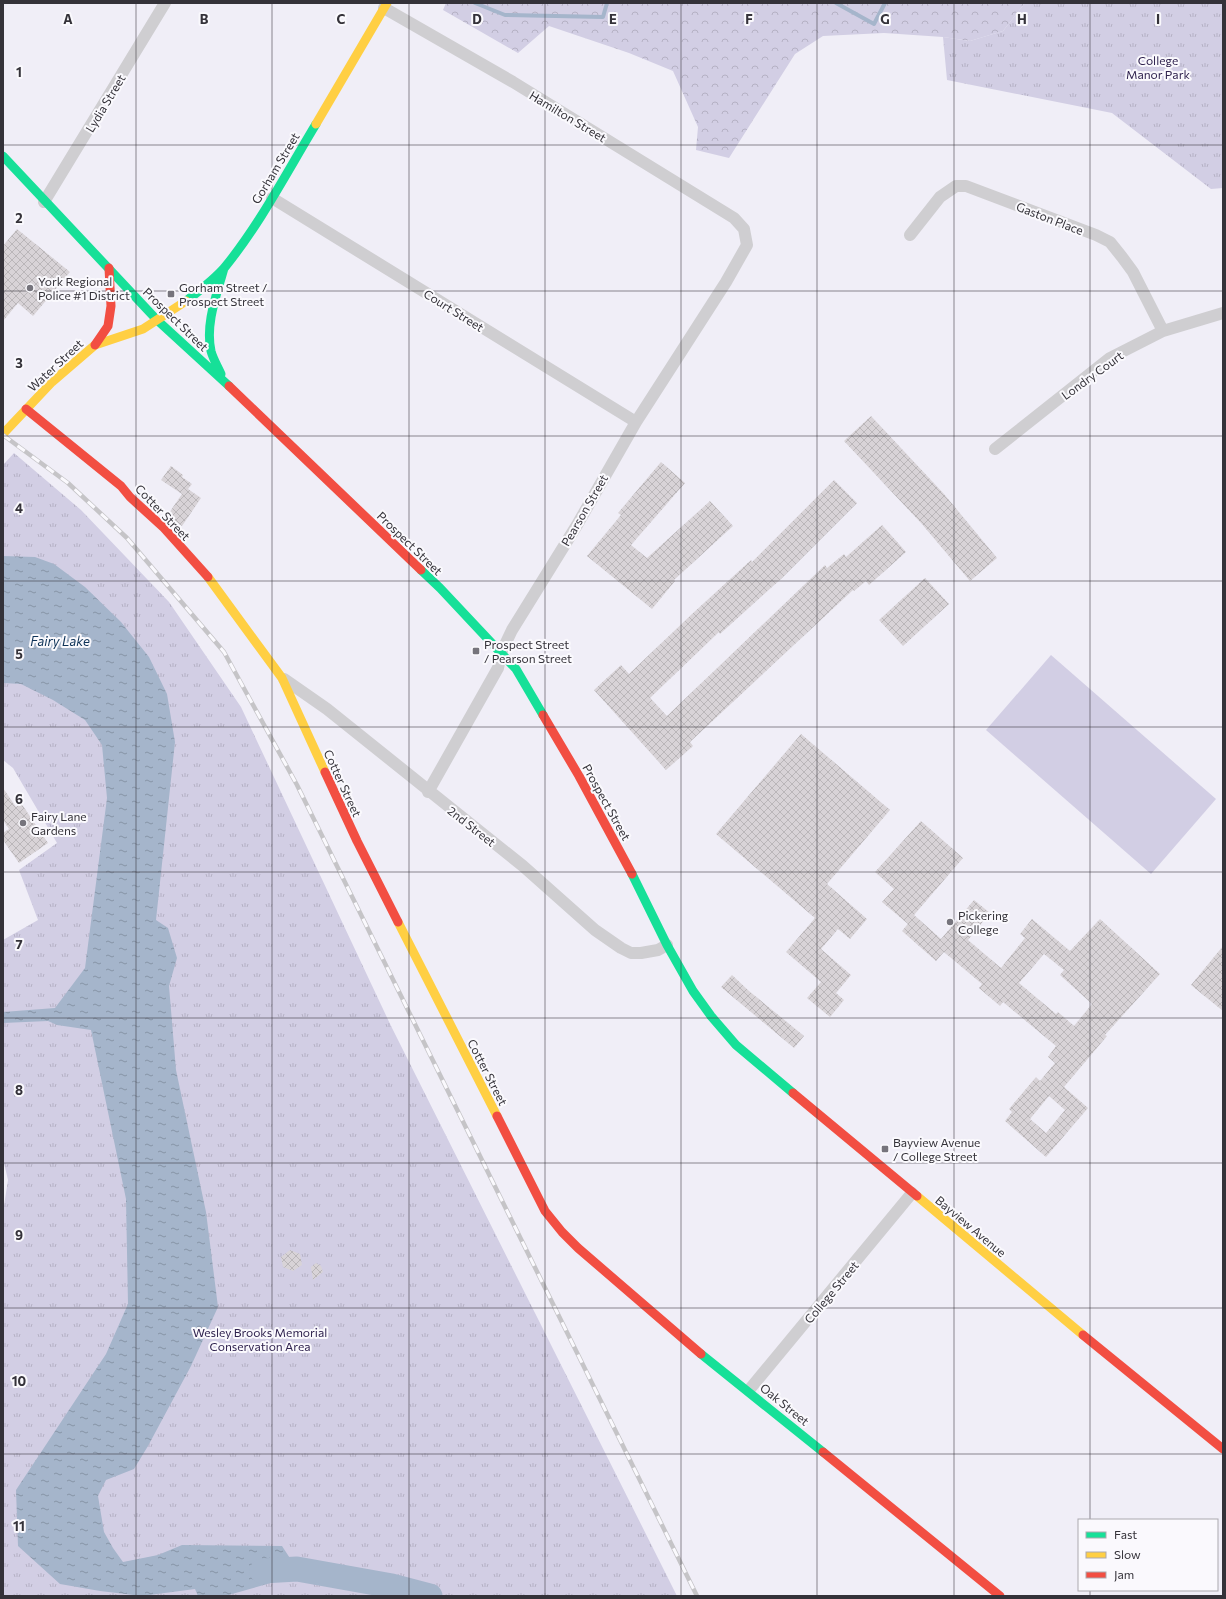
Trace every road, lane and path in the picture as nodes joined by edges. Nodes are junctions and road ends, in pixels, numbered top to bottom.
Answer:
1 (165, 3) edge
2 (385, 5) edge
3 (3, 156) edge
4 (272, 198) junction
5 (44, 202) junction
6 (744, 234) joint
7 (910, 235) dead end
8 (109, 268) junction
9 (224, 268) junction
10 (1223, 313) edge
11 (157, 320) junction
12 (1163, 331) junction
13 (95, 345) junction
14 (224, 381) junction
15 (26, 409) junction
16 (636, 422) junction
17 (3, 434) edge
18 (995, 449) dead end
19 (501, 653) junction
20 (282, 678) junction
21 (428, 792) junction
22 (666, 946) junction
23 (710, 1016) joint
24 (912, 1193) junction
25 (558, 1227) joint
26 (749, 1390) junction
27 (1223, 1448) edge
28 (1000, 1596) edge

1 - 5 street, Lydia Street
2 - 4 main road, Gorham Street
2 - 6 street, Hamilton Street
3 - 5 main road, Prospect Street
4 - 9 main road, Gorham Street
4 - 16 street, Court Street
5 - 8 main road, Prospect Street
6 - 16 street, Pearson Street
7 - 12 street, Gaston Place
8 - 11 main road, Prospect Street
8 - 13 main road
9 - 11 main road, Gorham Street
9 - 14 main road
10 - 12 street, Londry Court
11 - 13 main road, Water Street
11 - 14 main road, Prospect Street
12 - 18 street, Londry Court
13 - 15 main road, Water Street
14 - 19 main road, Prospect Street
15 - 17 main road, Water Street
15 - 20 main road, Cotter Street
16 - 19 street, Pearson Street
19 - 21 street, Pearson Street
19 - 22 main road, Prospect Street
20 - 21 street, 2nd Street
20 - 25 main road, Cotter Street
21 - 22 street, 2nd Street
22 - 23 main road, Prospect Street
23 - 24 main road, Bayview Avenue
24 - 26 street, College Street
24 - 27 main road, Bayview Avenue
25 - 26 main road, Oak Street
26 - 28 main road, Oak Street

